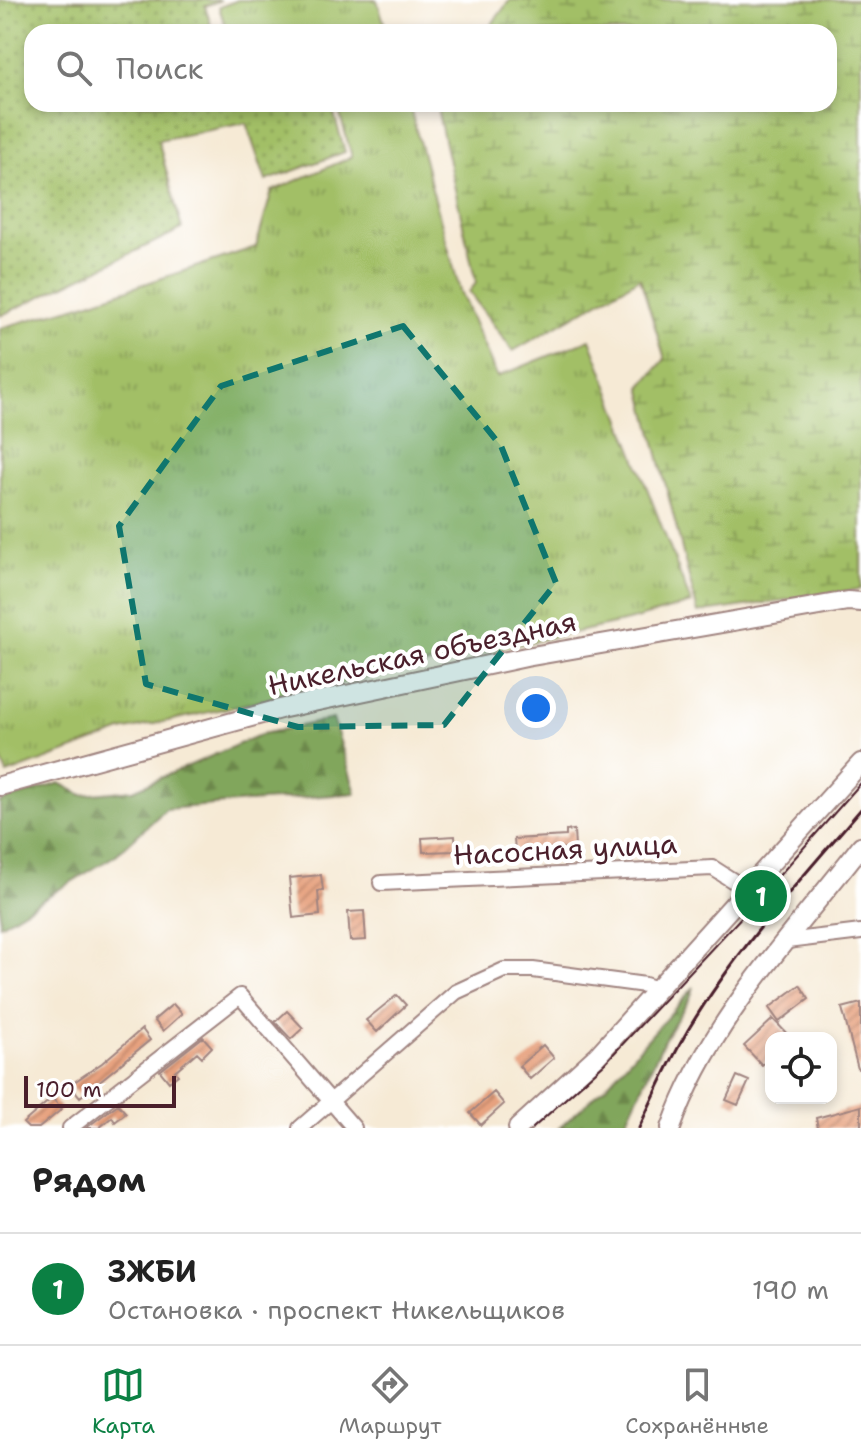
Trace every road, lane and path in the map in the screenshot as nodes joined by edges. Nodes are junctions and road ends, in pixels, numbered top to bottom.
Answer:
1 (861, 602) edge
2 (861, 763) edge
3 (0, 786) edge
4 (861, 846) edge
5 (381, 883) dead end
6 (746, 889) junction
7 (861, 932) edge
8 (787, 941) junction
9 (658, 989) junction
10 (331, 1101) junction
11 (70, 1128) edge
12 (300, 1128) edge
13 (354, 1128) edge
14 (518, 1128) edge
15 (671, 1128) edge

1 - 3 main road, Никельская объездная
2 - 6 main road
4 - 8 main road
5 - 6 street, Насосная улица
6 - 9 main road
7 - 8 street
8 - 15 main road
9 - 10 street
9 - 14 main road
10 - 11 street
10 - 12 street
10 - 13 street

